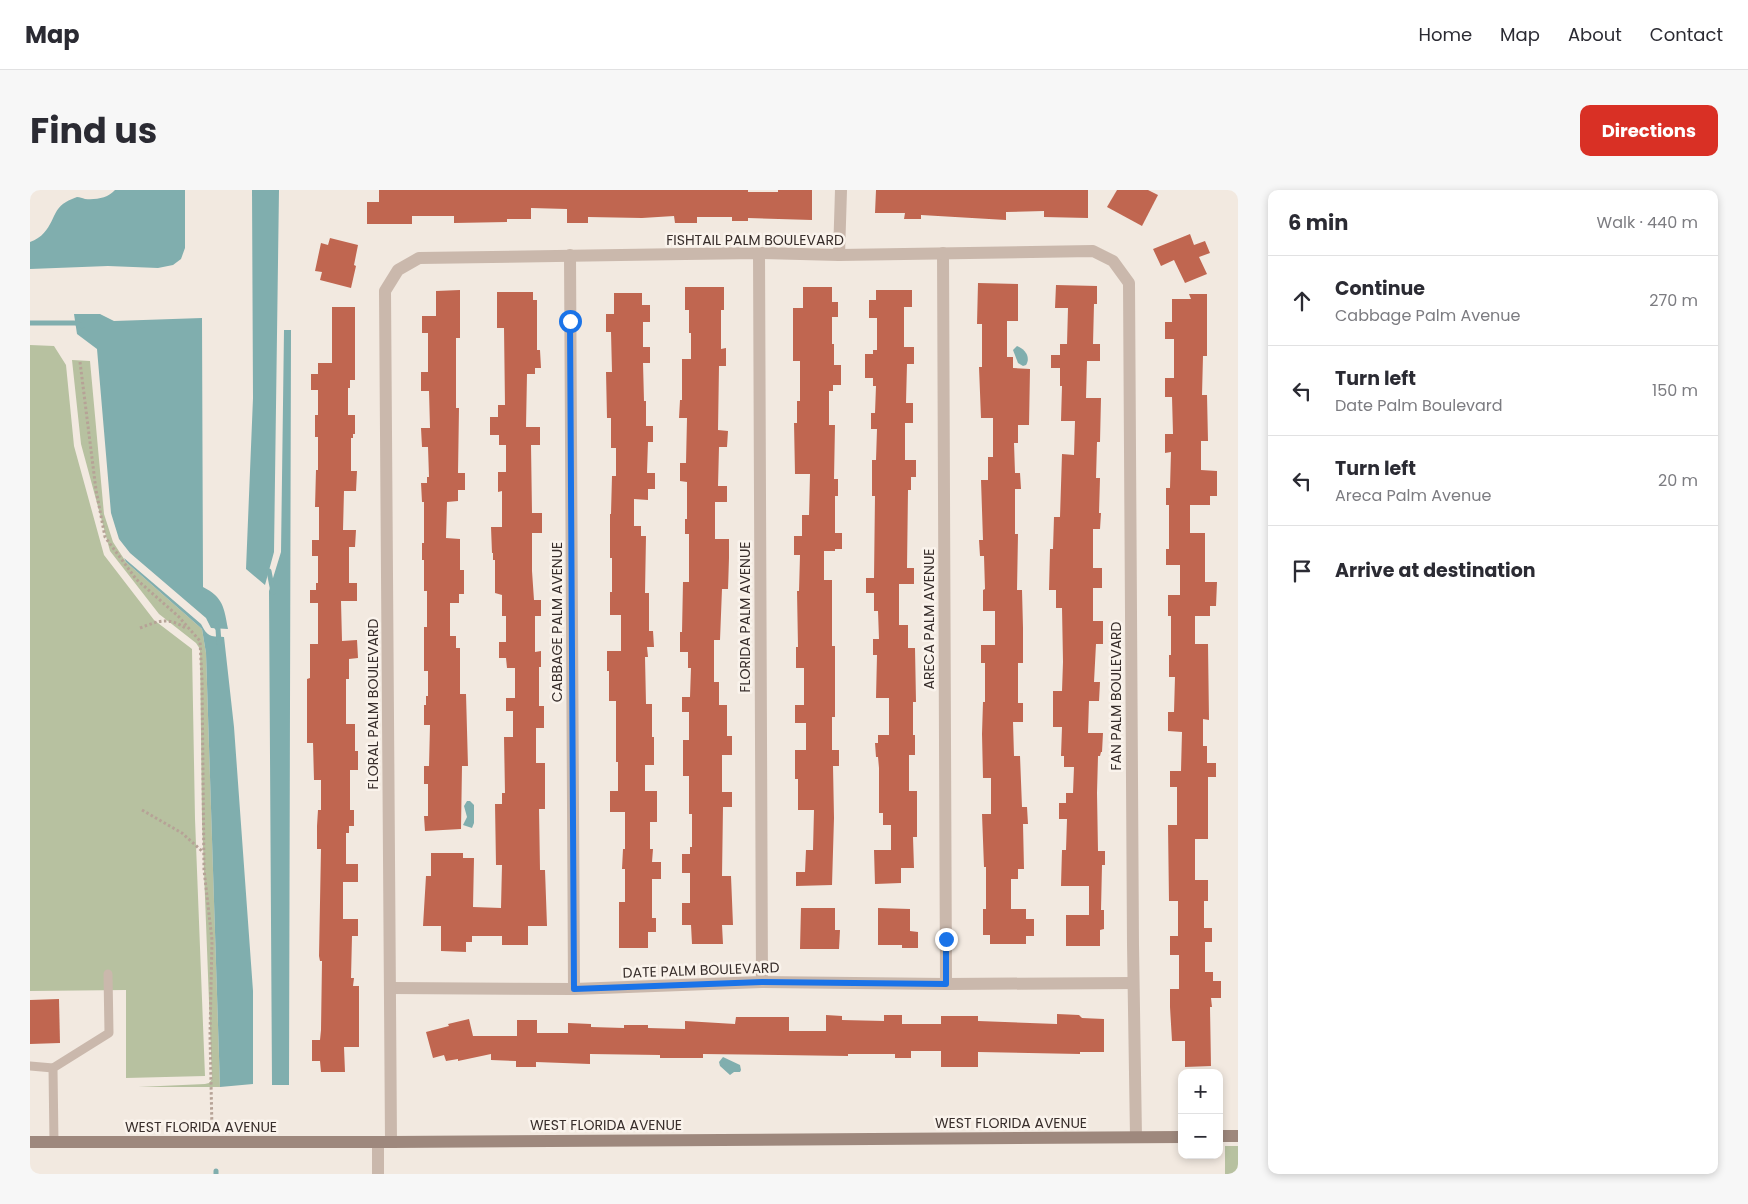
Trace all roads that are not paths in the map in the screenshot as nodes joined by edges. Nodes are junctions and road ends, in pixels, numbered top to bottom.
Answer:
1 (840, 190) edge
2 (759, 253) junction
3 (943, 253) junction
4 (570, 255) junction
5 (839, 255) junction
6 (1112, 260) joint
7 (398, 270) joint
8 (108, 974) dead end
9 (762, 982) junction
10 (1133, 983) junction
11 (946, 984) junction
12 (390, 988) junction
13 (574, 989) junction
14 (30, 1066) edge
15 (53, 1068) junction
16 (1178, 1136) edge
17 (1223, 1136) edge
18 (1238, 1136) edge
19 (1136, 1137) junction
20 (30, 1142) edge
21 (378, 1142) junction
22 (391, 1142) junction
23 (54, 1143) junction
24 (378, 1174) edge

1 - 5 street
2 - 4 street, FISHTAIL PALM BOULEVARD
2 - 5 street, FISHTAIL PALM BOULEVARD
2 - 9 street, FLORIDA PALM AVENUE
3 - 5 street, FISHTAIL PALM BOULEVARD
3 - 6 street, FISHTAIL PALM BOULEVARD
3 - 11 street, ARECA PALM AVENUE
4 - 7 street, FISHTAIL PALM BOULEVARD
4 - 13 street, CABBAGE PALM AVENUE
6 - 10 street, FAN PALM BOULEVARD
7 - 12 street, FLORAL PALM BOULEVARD
8 - 15 lane
9 - 11 street, DATE PALM BOULEVARD
9 - 13 street, DATE PALM BOULEVARD
10 - 11 street, DATE PALM BOULEVARD
10 - 19 street, FAN PALM BOULEVARD
12 - 13 street, DATE PALM BOULEVARD
12 - 22 street, FLORAL PALM BOULEVARD
14 - 15 lane
15 - 23 lane
16 - 19 street, WEST FLORIDA AVENUE
17 - 18 street
19 - 22 street, WEST FLORIDA AVENUE
20 - 23 street, WEST FLORIDA AVENUE
21 - 22 street, WEST FLORIDA AVENUE
21 - 23 street, WEST FLORIDA AVENUE
21 - 24 street

